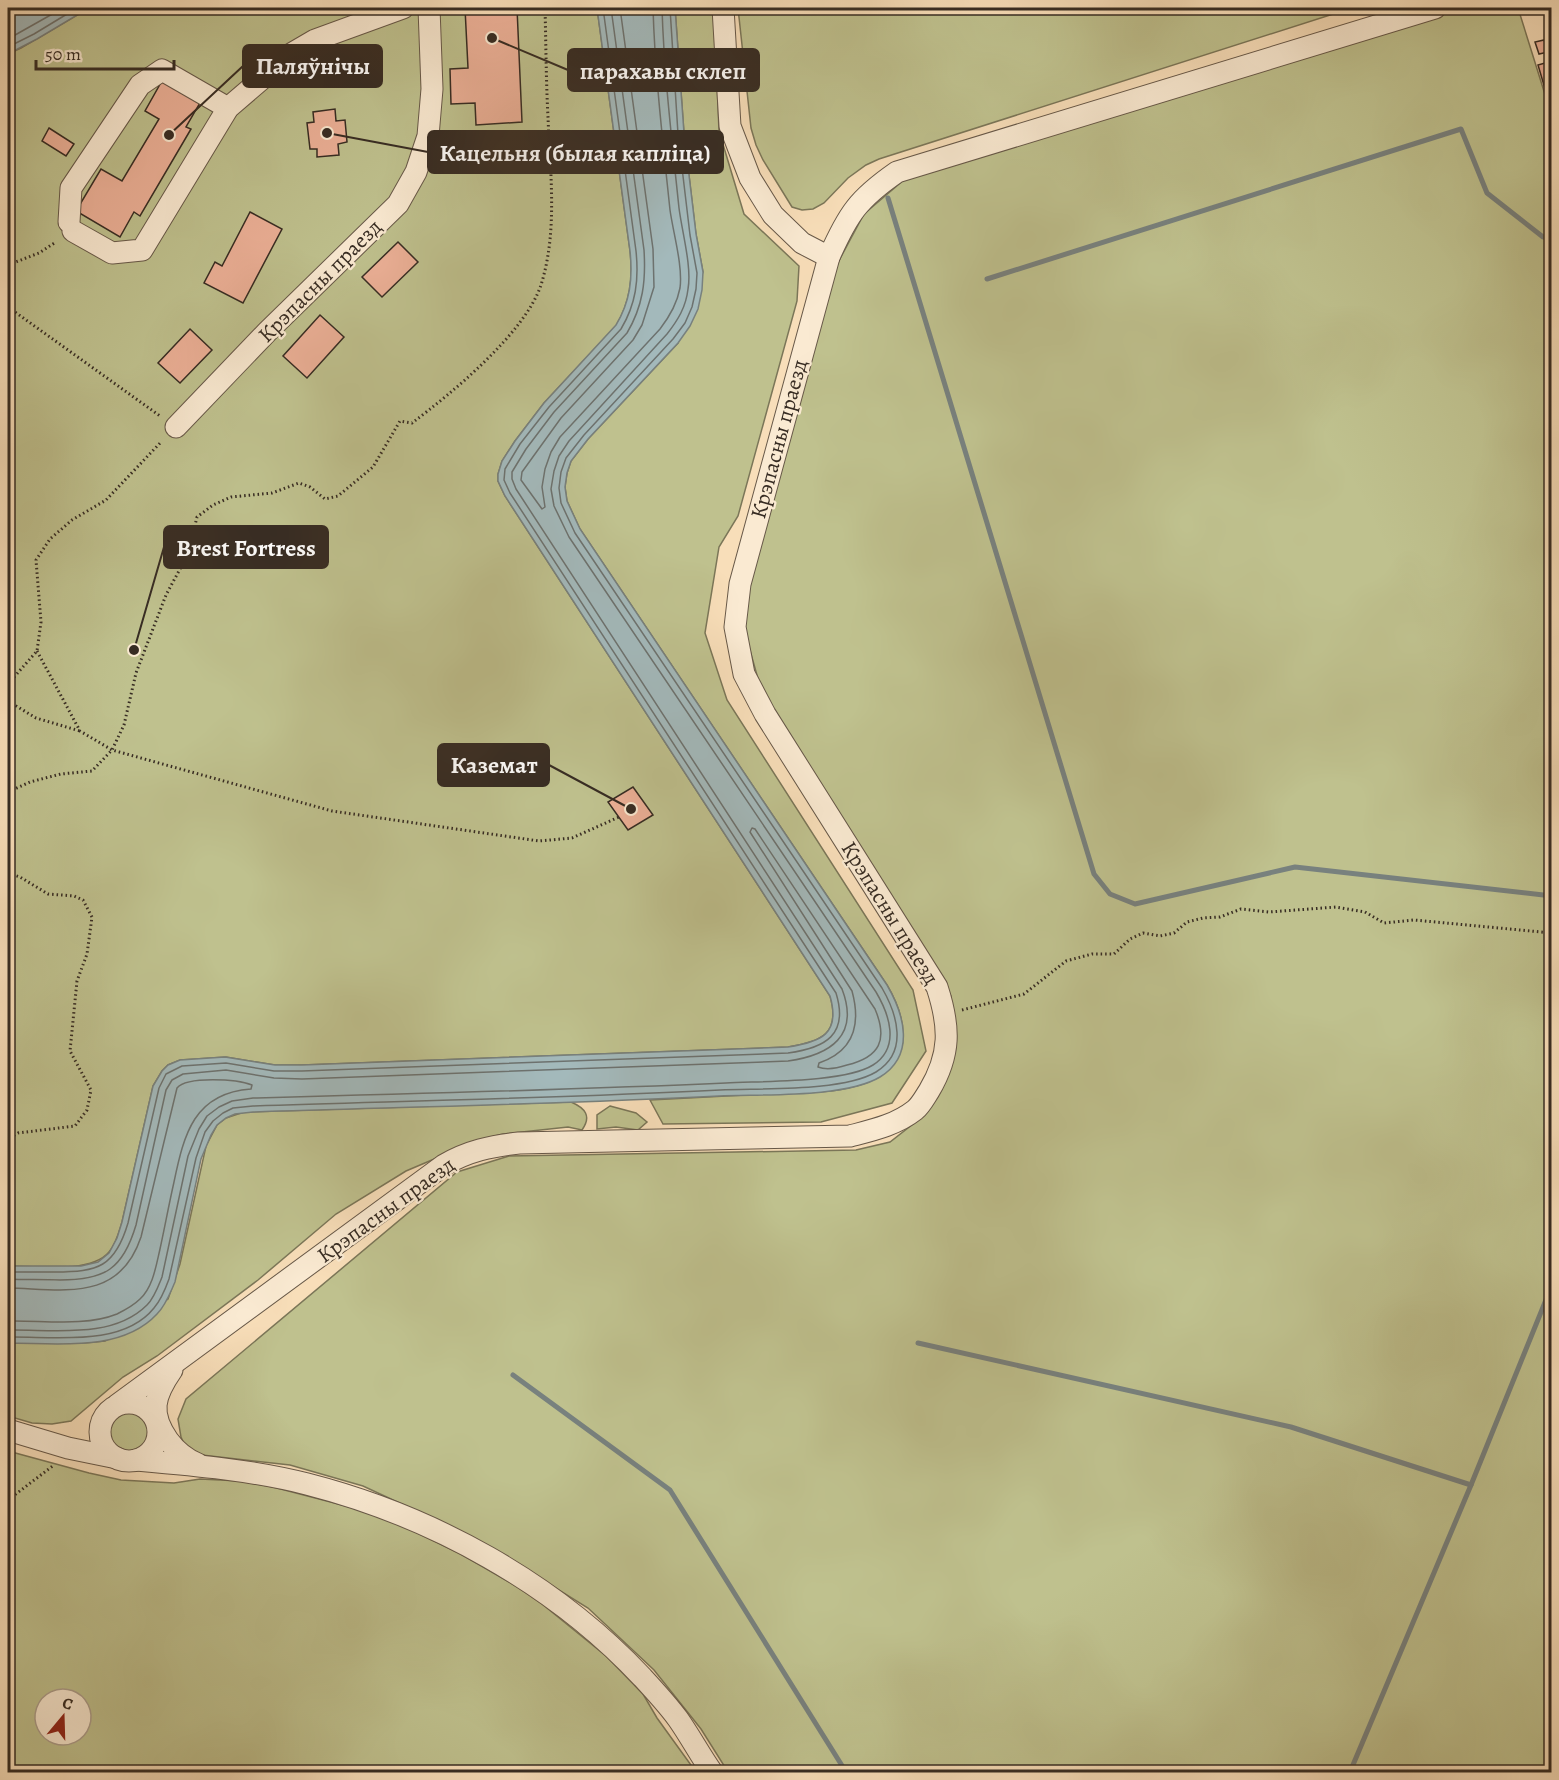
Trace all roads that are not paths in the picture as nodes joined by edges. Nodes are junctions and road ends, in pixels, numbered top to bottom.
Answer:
1 (403, 8) edge
2 (429, 8) edge
3 (723, 8) edge
4 (1435, 8) edge
5 (228, 108) junction
6 (829, 257) junction
7 (176, 428) road end
8 (181, 1358) junction
9 (112, 1409) junction
10 (157, 1423) junction
11 (8, 1430) edge
12 (68, 1448) junction
13 (127, 1459) junction
14 (204, 1466) junction
15 (712, 1773) edge

1 - 5 street
2 - 7 street, Крэпасны праезд
3 - 6 street
4 - 6 street, Крэпасны праезд
5 - 5 street
6 - 8 street, Крэпасны праезд
8 - 9 street, Крэпасны праезд
8 - 10 street
9 - 10 street
9 - 12 street, Крэпасны праезд
9 - 13 street
10 - 13 street
10 - 14 street
11 - 12 street
12 - 13 street
13 - 14 street
14 - 15 street

